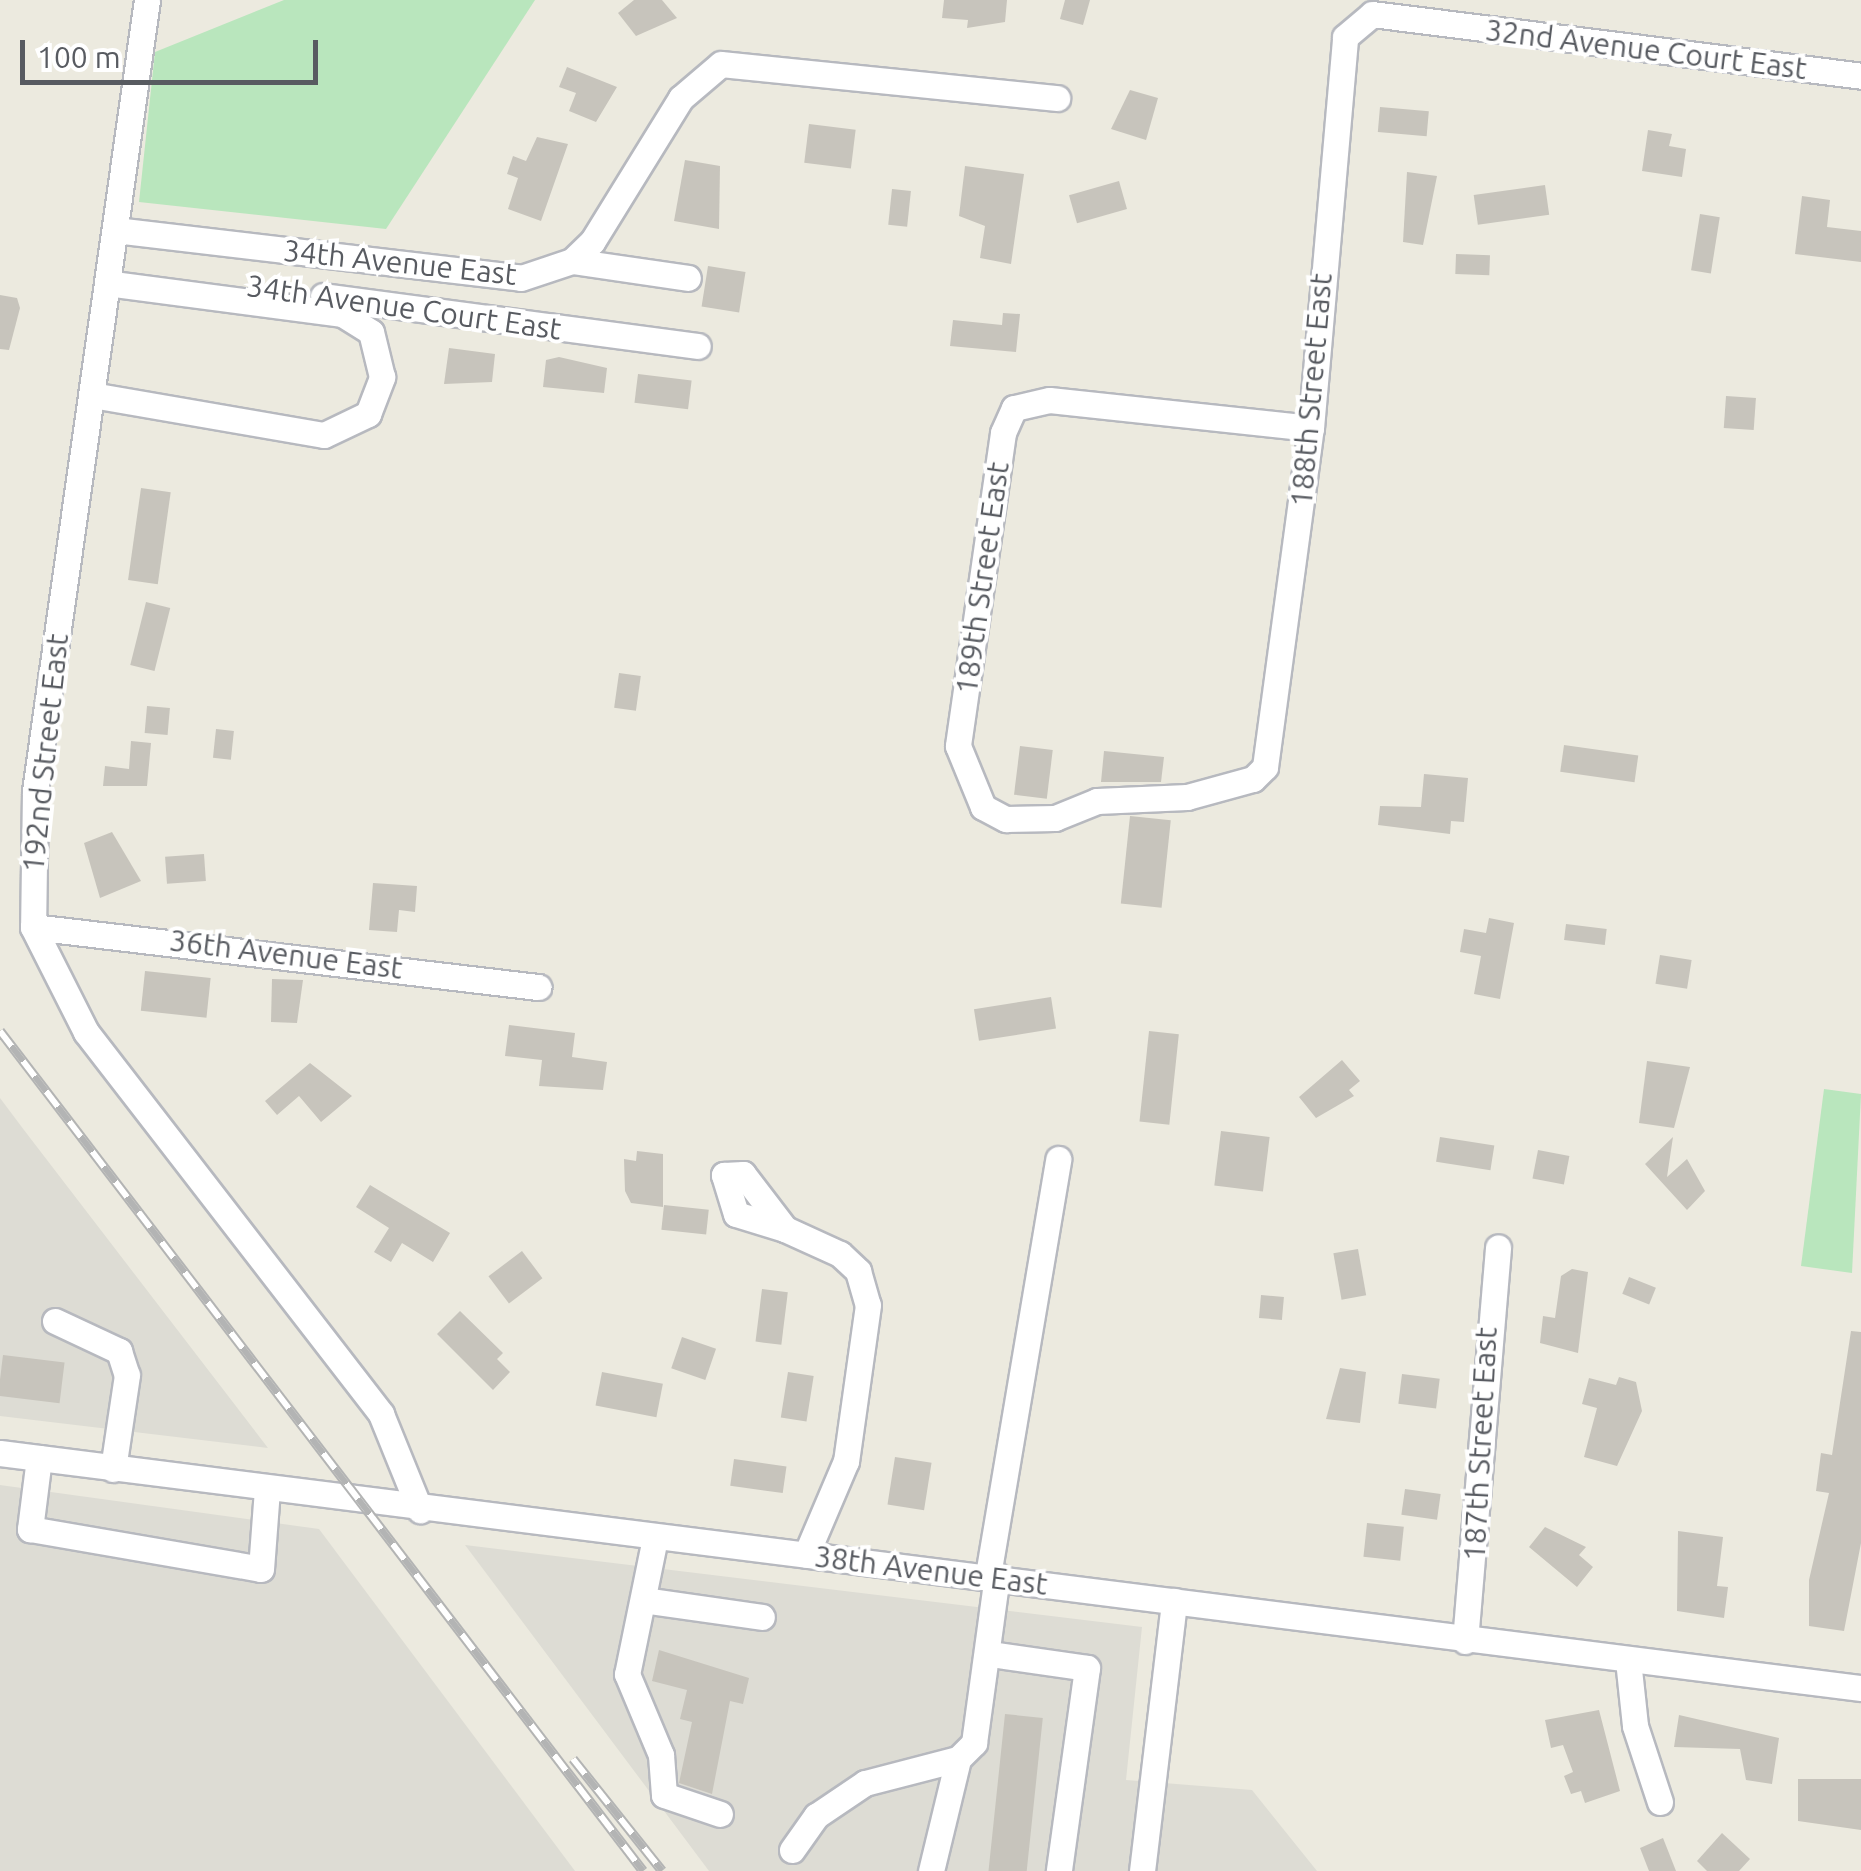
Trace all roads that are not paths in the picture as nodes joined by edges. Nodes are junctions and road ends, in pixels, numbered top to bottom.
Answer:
1 (147, 0) edge
2 (1368, 7) edge
3 (1861, 76) edge
4 (1057, 98) dead end
5 (116, 230) junction
6 (572, 262) junction
7 (109, 275) junction
8 (688, 278) dead end
9 (698, 346) dead end
10 (92, 395) junction
11 (1311, 428) junction
12 (1259, 776) joint
13 (34, 927) junction
14 (538, 987) dead end
15 (1058, 1159) dead end
16 (785, 1229) dead end
17 (1498, 1247) dead end
18 (56, 1321) dead end
19 (0, 1453) edge
20 (39, 1458) junction
21 (113, 1469) junction
22 (267, 1490) junction
23 (420, 1510) junction
24 (654, 1538) junction
25 (806, 1556) junction
26 (993, 1575) junction
27 (642, 1600) junction
28 (1174, 1600) junction
29 (762, 1617) dead end
30 (1465, 1641) junction
31 (990, 1654) junction
32 (1628, 1660) junction
33 (1861, 1688) edge
34 (958, 1759) junction
35 (1660, 1802) dead end
36 (720, 1814) dead end
37 (792, 1850) dead end
38 (931, 1871) edge
39 (1059, 1871) edge
40 (1142, 1871) edge

1 - 5 street, 192nd Street East
2 - 3 street, 32nd Avenue Court East
2 - 11 street, 188th Street East
4 - 6 street
5 - 6 street, 34th Avenue East
5 - 7 street, 192nd Street East
6 - 8 street
7 - 9 street, 34th Avenue Court East
7 - 10 street, 192nd Street East
7 - 10 street
10 - 13 street, 192nd Street East
11 - 12 street, 188th Street East
11 - 12 street, 189th Street East
13 - 14 street, 36th Avenue East
13 - 23 street, 192nd Street East
15 - 26 street
16 - 25 street
17 - 30 street, 187th Street East
18 - 21 street
19 - 20 street, 38th Avenue East
20 - 21 street, 38th Avenue East
20 - 22 street
21 - 22 street, 38th Avenue East
22 - 23 street, 38th Avenue East
23 - 24 street, 38th Avenue East
24 - 25 street, 38th Avenue East
24 - 27 street
25 - 26 street, 38th Avenue East
26 - 28 street, 38th Avenue East
26 - 31 street
27 - 29 street
27 - 36 street
28 - 30 street, 38th Avenue East
28 - 40 street
30 - 32 street, 38th Avenue East
31 - 34 street
31 - 39 street
32 - 33 street, 38th Avenue East
32 - 35 street
34 - 37 street
34 - 38 street

